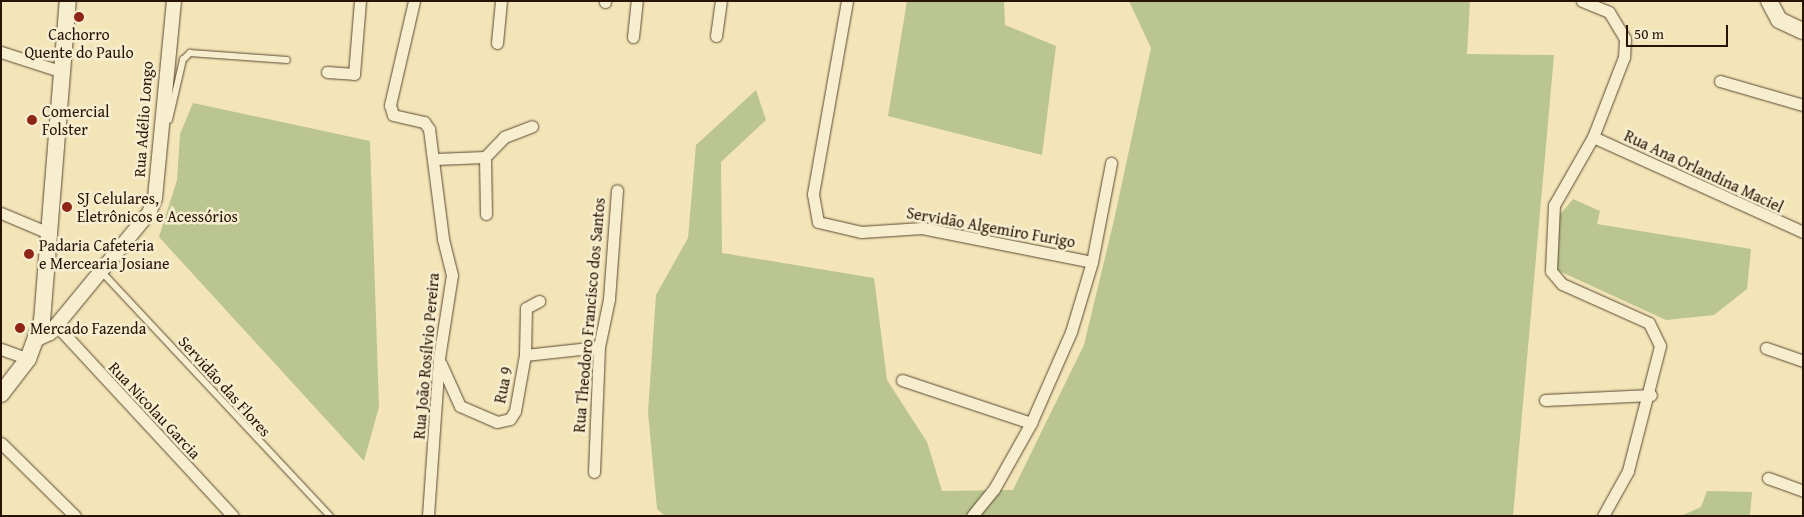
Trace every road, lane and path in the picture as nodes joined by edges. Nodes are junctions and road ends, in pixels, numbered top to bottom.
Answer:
1 (68, 1) edge
2 (174, 1) edge
3 (360, 1) edge
4 (414, 1) edge
5 (501, 1) edge
6 (637, 1) edge
7 (721, 1) edge
8 (847, 1) edge
9 (1582, 1) edge
10 (1769, 1) edge
11 (1803, 31) edge
12 (716, 36) dead end
13 (633, 37) dead end
14 (497, 43) dead end
15 (1, 52) edge
16 (287, 60) dead end
17 (63, 72) junction
18 (327, 72) dead end
19 (1720, 81) dead end
20 (1803, 105) edge
21 (532, 126) dead end
22 (1593, 137) junction
23 (485, 157) junction
24 (435, 159) junction
25 (1111, 163) dead end
26 (158, 165) junction
27 (617, 190) dead end
28 (1, 213) edge
29 (486, 214) dead end
30 (1803, 232) edge
31 (51, 234) junction
32 (1092, 262) junction
33 (102, 272) junction
34 (539, 301) dead end
35 (49, 323) junction
36 (599, 347) junction
37 (1, 348) edge
38 (1766, 348) dead end
39 (525, 355) junction
40 (439, 358) junction
41 (28, 359) junction
42 (1803, 361) edge
43 (902, 380) dead end
44 (1, 394) edge
45 (1651, 395) junction
46 (1546, 400) dead end
47 (1031, 423) junction
48 (1, 443) edge
49 (594, 472) dead end
50 (1768, 478) dead end
51 (1803, 491) edge
52 (75, 516) edge
53 (232, 516) edge
54 (330, 516) edge
55 (428, 516) edge
56 (972, 516) edge
57 (1603, 516) edge

1 - 17 main road
2 - 26 street, Rua Adélio Longo
3 - 18 street
4 - 24 street, Rua João Rosílvio Pereira
5 - 14 street
6 - 13 street
7 - 12 street
8 - 32 street, Servidão Algemiro Furigo
9 - 22 street
10 - 11 main road
15 - 17 street
16 - 26 lane
17 - 31 main road
19 - 20 street
21 - 23 street
22 - 30 street, Rua Ana Orlandina Maciel
22 - 45 street
23 - 24 street
23 - 29 street
24 - 40 street, Rua João Rosílvio Pereira
25 - 32 street
26 - 33 street, Rua Adélio Longo
27 - 36 street, Rua Theodoro Francisco dos Santos
28 - 31 street
31 - 35 main road
32 - 47 street
33 - 35 street, Rua Adélio Longo
33 - 54 lane, Servidão das Flores
34 - 39 street
35 - 41 main road
35 - 53 street, Rua Nicolau Garcia
36 - 39 street, Rua 9
36 - 49 street, Rua Theodoro Francisco dos Santos
37 - 41 street
38 - 42 street
39 - 40 street, Rua 9
40 - 55 street, Rua João Rosílvio Pereira
41 - 44 main road
43 - 47 street
45 - 46 street
45 - 57 street
47 - 56 street
48 - 52 street
50 - 51 street

